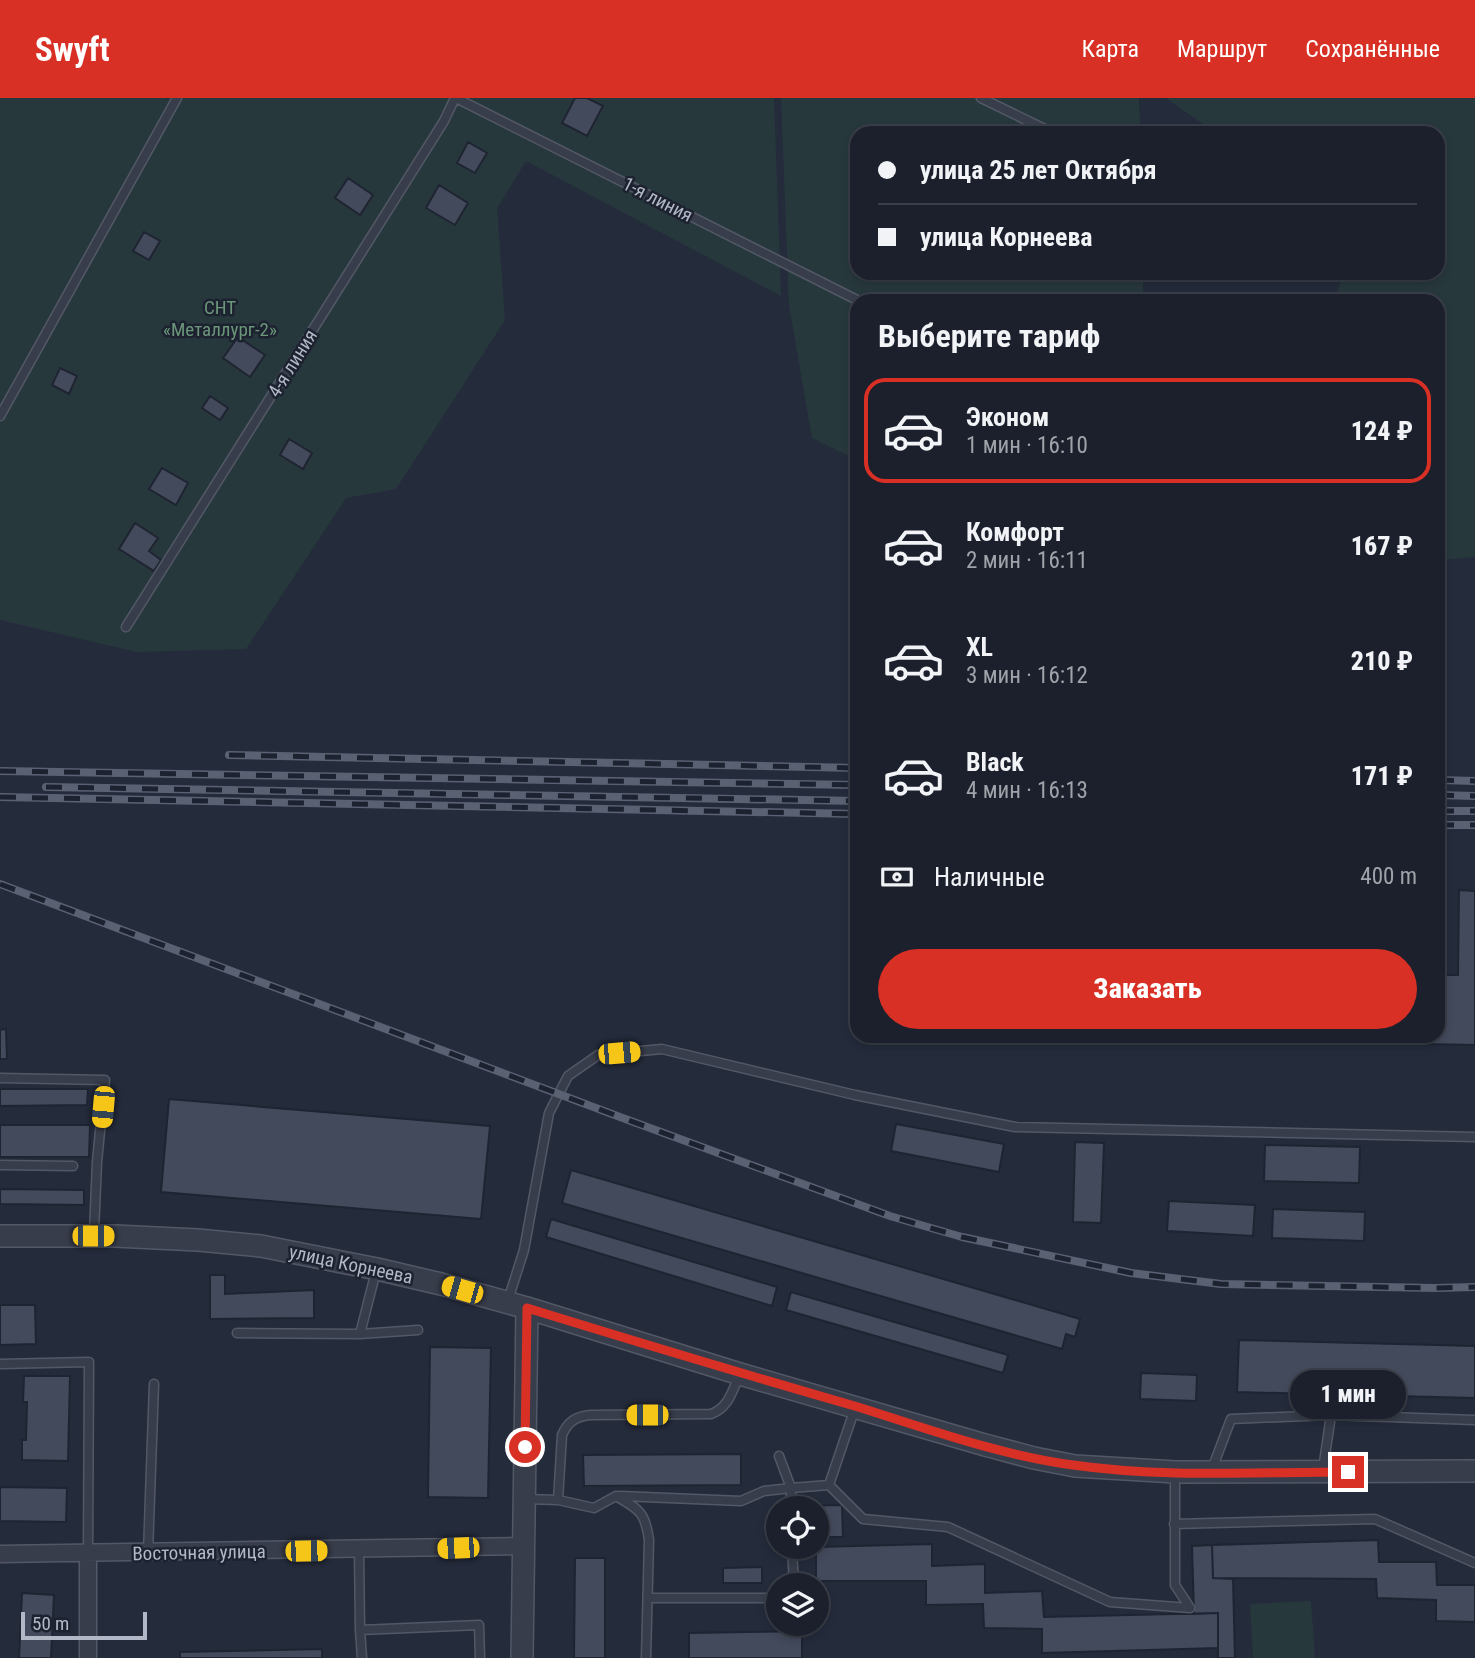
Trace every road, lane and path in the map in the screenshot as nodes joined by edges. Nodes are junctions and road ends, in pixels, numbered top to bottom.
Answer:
1 (177, 98) edge
2 (456, 98) edge
3 (981, 98) edge
4 (1039, 126) edge
5 (850, 296) edge
6 (0, 416) edge
7 (126, 627) dead end
8 (0, 1078) edge
9 (1475, 1138) edge
10 (0, 1166) edge
11 (73, 1166) dead end
12 (0, 1236) edge
13 (93, 1236) junction
14 (377, 1269) junction
15 (517, 1306) junction
16 (418, 1330) dead end
17 (237, 1333) dead end
18 (360, 1334) junction
19 (0, 1364) edge
20 (740, 1374) junction
21 (153, 1384) dead end
22 (855, 1407) junction
23 (1331, 1415) junction
24 (1475, 1420) edge
25 (779, 1456) dead end
26 (1475, 1471) edge
27 (1175, 1472) junction
28 (1210, 1472) junction
29 (1323, 1472) junction
30 (830, 1485) junction
31 (791, 1488) junction
32 (617, 1496) junction
33 (791, 1496) edge
34 (524, 1499) junction
35 (558, 1500) junction
36 (1174, 1524) junction
37 (523, 1546) junction
38 (359, 1550) junction
39 (148, 1553) junction
40 (88, 1554) junction
41 (0, 1555) edge
42 (1475, 1563) edge
43 (648, 1598) junction
44 (766, 1598) edge
45 (360, 1630) junction
46 (88, 1658) edge
47 (362, 1658) edge
48 (480, 1658) edge
49 (522, 1658) edge
50 (646, 1658) edge

1 - 6 lane
2 - 5 lane, 1-я линия
2 - 7 lane, 4-я линия
3 - 4 lane
8 - 13 lane
9 - 15 lane
10 - 11 lane
12 - 13 street, улица Корнеева
13 - 14 street, улица Корнеева
14 - 15 street, улица Корнеева
14 - 18 lane
15 - 20 street, улица Корнеева
15 - 34 street
16 - 18 lane
17 - 18 lane
19 - 40 lane
20 - 22 street, улица Корнеева
20 - 35 lane
21 - 39 lane
22 - 27 street, улица Корнеева
22 - 30 lane
23 - 24 lane
23 - 28 lane
23 - 29 lane
25 - 31 lane
26 - 29 street, улица Корнеева
27 - 28 street, улица Корнеева
27 - 36 lane
28 - 29 street, улица Корнеева
30 - 31 lane
30 - 36 lane
31 - 32 lane
31 - 33 lane
32 - 35 lane
32 - 43 lane
34 - 35 lane
34 - 37 street
36 - 42 lane
37 - 38 street, Восточная улица
37 - 49 street
38 - 39 street, Восточная улица
38 - 45 lane
39 - 40 street, Восточная улица
40 - 41 street, Восточная улица
40 - 46 street
43 - 44 lane
43 - 50 lane
45 - 47 lane
45 - 48 lane

